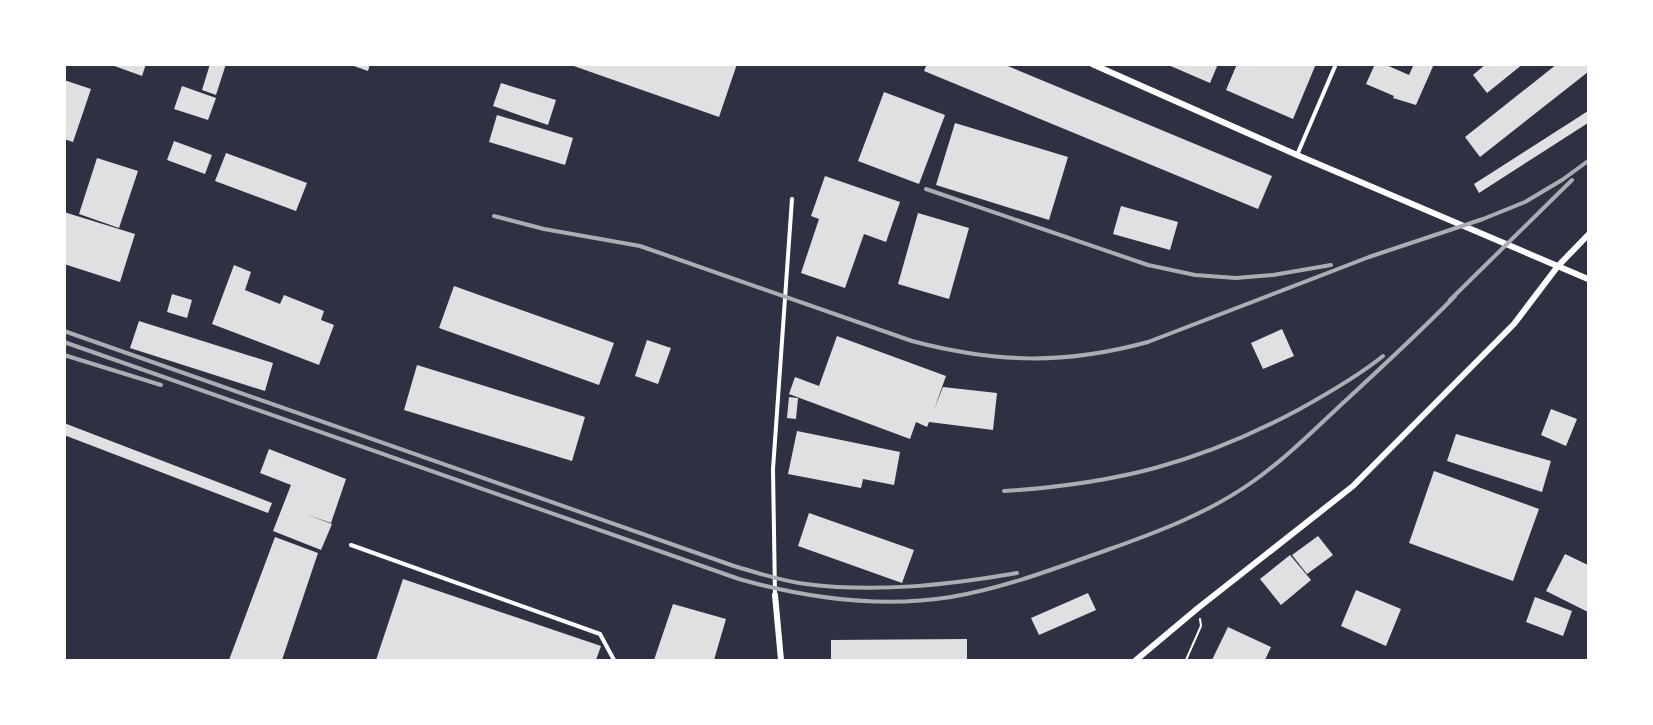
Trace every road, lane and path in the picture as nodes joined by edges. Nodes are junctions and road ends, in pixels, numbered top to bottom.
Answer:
1 (1092, 64) edge
2 (1336, 64) edge
3 (1297, 155) junction
4 (792, 200) dead end
5 (1588, 236) edge
6 (1558, 266) junction
7 (1588, 279) edge
8 (351, 545) dead end
9 (775, 595) joint
10 (1198, 608) junction
11 (614, 660) edge
12 (782, 660) edge
13 (1136, 660) edge
14 (1186, 660) edge

1 - 3 street
2 - 3 lane
3 - 6 street
4 - 9 lane
5 - 6 street
6 - 7 street
6 - 10 street
8 - 11 lane
9 - 12 street
10 - 13 street
10 - 14 path

